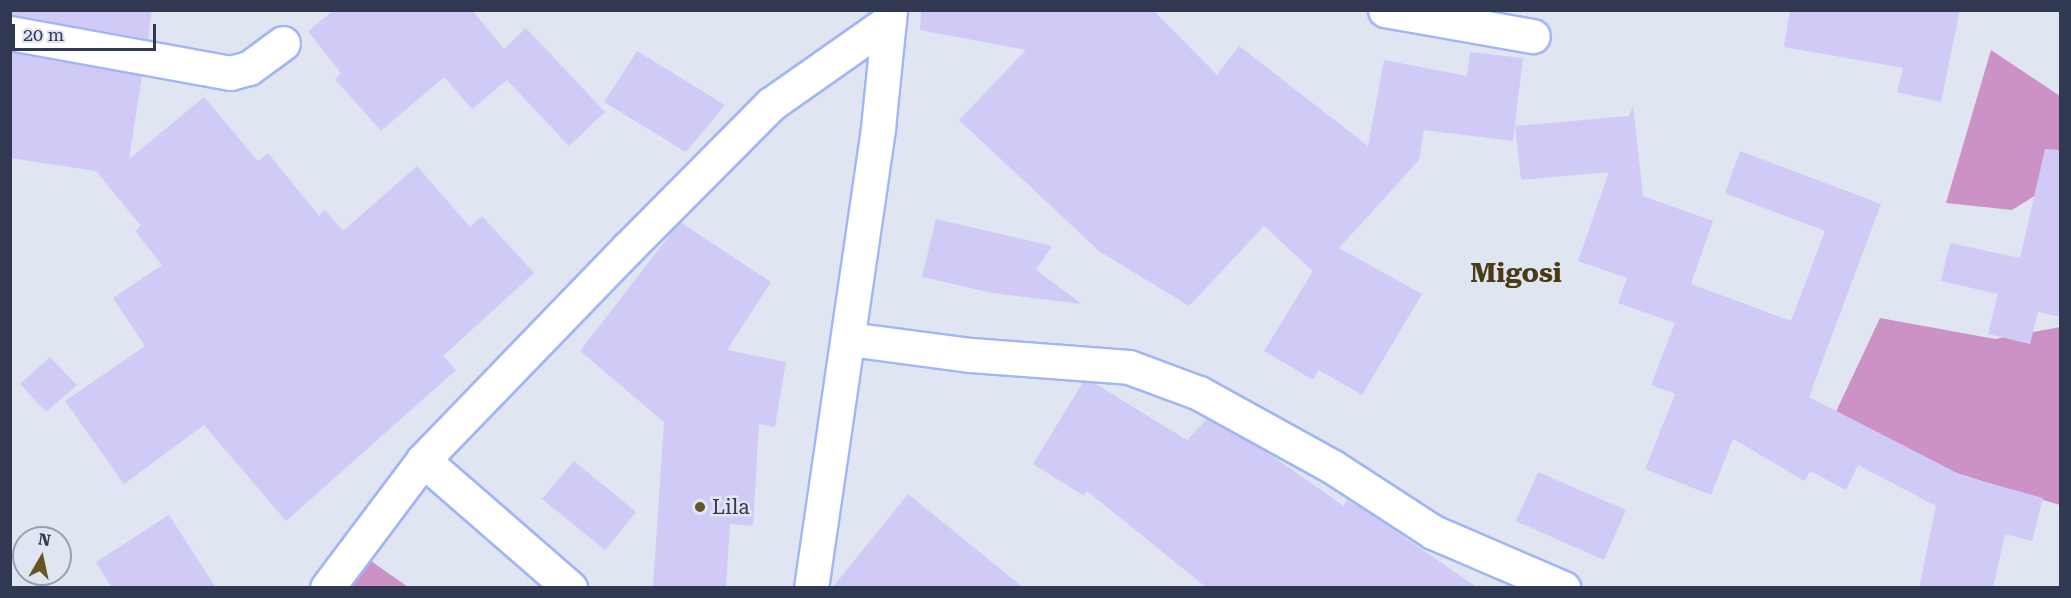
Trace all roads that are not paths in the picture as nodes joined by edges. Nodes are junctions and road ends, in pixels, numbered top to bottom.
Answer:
1 (1385, 10) edge
2 (890, 16) edge
3 (10, 33) edge
4 (1533, 36) dead end
5 (283, 43) dead end
6 (849, 339) junction
7 (423, 460) junction
8 (327, 588) edge
9 (570, 588) edge
10 (811, 588) edge
11 (1563, 588) edge

1 - 4 street
2 - 6 street
2 - 7 street
3 - 5 street
6 - 10 street
6 - 11 street
7 - 8 street
7 - 9 street

